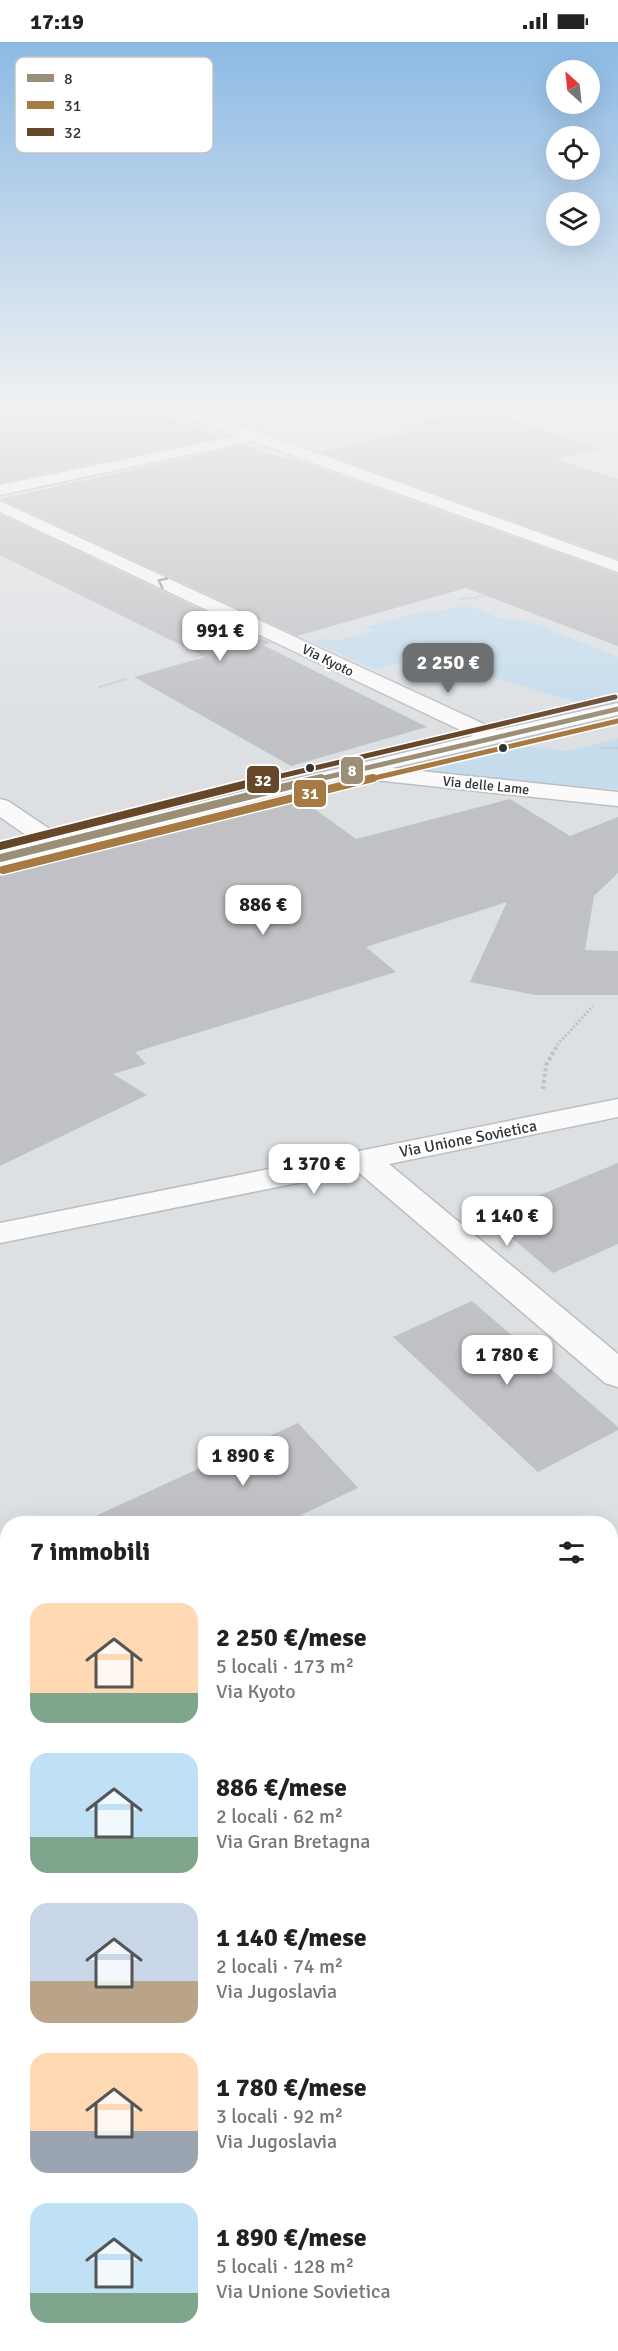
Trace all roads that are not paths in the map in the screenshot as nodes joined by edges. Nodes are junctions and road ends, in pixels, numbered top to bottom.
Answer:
1 (14, 513) edge
2 (466, 513) edge
3 (618, 567) edge
4 (618, 710) edge
5 (493, 737) junction
6 (354, 770) junction
7 (618, 799) edge
8 (0, 806) edge
9 (56, 844) junction
10 (0, 858) edge
11 (618, 1108) edge
12 (363, 1159) junction
13 (0, 1233) edge
14 (618, 1374) edge

5 -> 1 street, Via Kyoto
2 - 3 street
4 - 5 street
5 - 6 street
6 - 7 street, Via delle Lame
6 - 9 street
8 - 9 street
9 - 10 street
11 - 12 street, Via Unione Sovietica
12 - 13 street, Via Unione Sovietica
12 - 14 street

